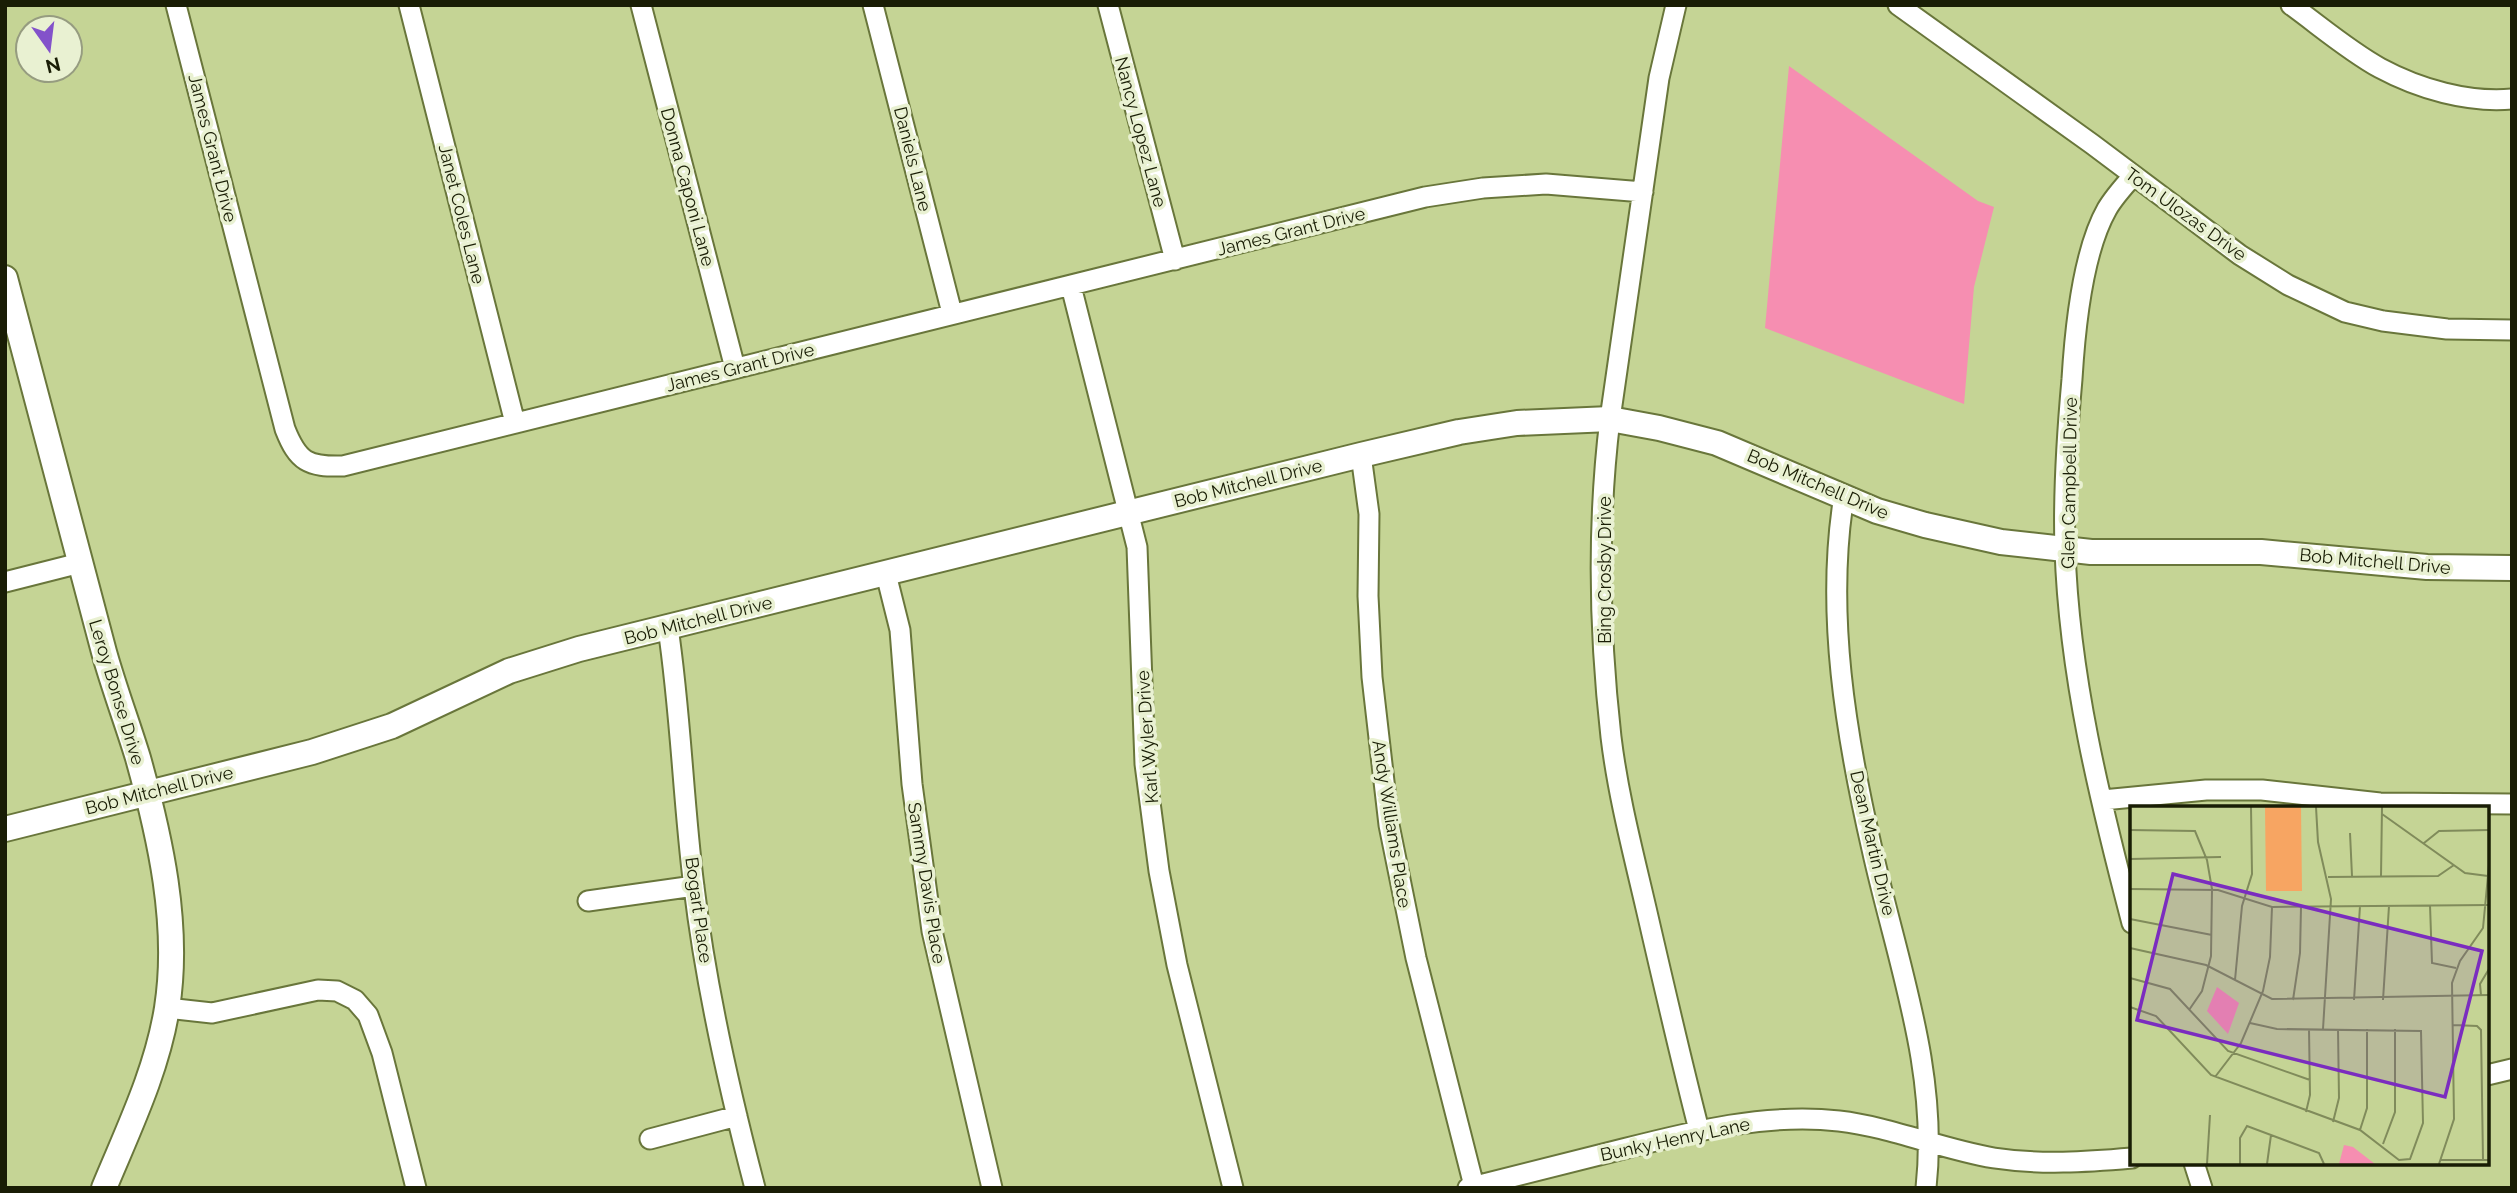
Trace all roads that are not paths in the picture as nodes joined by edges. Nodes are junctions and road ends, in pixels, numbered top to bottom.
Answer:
1 (176, 5) edge
2 (409, 5) edge
3 (641, 5) edge
4 (873, 5) edge
5 (1108, 5) edge
6 (1676, 5) edge
7 (1898, 5) edge
8 (2291, 5) edge
9 (2512, 99) edge
10 (2133, 176) junction
11 (1643, 192) junction
12 (1175, 260) junction
13 (5, 278) edge
14 (1071, 286) junction
15 (952, 313) junction
16 (2512, 330) edge
17 (735, 368) junction
18 (1610, 419) junction
19 (515, 423) junction
20 (1361, 455) junction
21 (1843, 496) junction
22 (1128, 513) junction
23 (2065, 549) junction
24 (80, 563) junction
25 (2512, 568) edge
26 (886, 574) junction
27 (5, 582) edge
28 (668, 628) junction
29 (146, 793) junction
30 (2102, 800) junction
31 (2512, 804) edge
32 (2379, 806) edge
33 (5, 829) edge
34 (694, 886) junction
35 (588, 901) dead end
36 (2130, 915) edge
37 (167, 1009) junction
38 (2512, 1069) edge
39 (2489, 1075) edge
40 (737, 1116) junction
41 (1699, 1130) junction
42 (650, 1139) dead end
43 (1929, 1143) junction
44 (2130, 1158) edge
45 (2195, 1165) edge
46 (1471, 1187) edge
47 (104, 1188) edge
48 (416, 1188) edge
49 (755, 1188) edge
50 (992, 1188) edge
51 (1233, 1188) edge
52 (1926, 1188) edge
53 (2202, 1188) edge

1 - 19 street, James Grant Drive
2 - 19 street, Janet Coles Lane
3 - 17 street, Donna Caponi Lane
4 - 15 street, Daniels Lane
5 - 12 street, Nancy Lopez Lane
6 - 11 street, Bing Crosby Drive
7 - 10 street, Tom Ulozas Drive
8 - 9 street
10 - 16 street, Tom Ulozas Drive
10 - 23 street, Glen Campbell Drive
11 - 12 street, James Grant Drive
11 - 18 street, Bing Crosby Drive
12 - 14 street, James Grant Drive
13 - 24 street, Leroy Bonse Drive
14 - 15 street, James Grant Drive
14 - 22 street, Karl Wyler Drive
15 - 17 street, James Grant Drive
17 - 19 street, James Grant Drive
18 - 20 street, Bob Mitchell Drive
18 - 21 street, Bob Mitchell Drive
18 - 41 street, Bing Crosby Drive
20 - 22 street, Bob Mitchell Drive
20 - 46 street, Andy Williams Place
21 - 23 street, Bob Mitchell Drive
21 - 43 street, Dean Martin Drive
22 - 26 street, Bob Mitchell Drive
22 - 51 street, Karl Wyler Drive
23 - 25 street, Bob Mitchell Drive
23 - 30 street, Glen Campbell Drive
24 - 27 street
24 - 29 street, Leroy Bonse Drive
26 - 28 street, Bob Mitchell Drive
26 - 50 street, Sammy Davis Place
28 - 29 street, Bob Mitchell Drive
28 - 34 street, Bogart Place
29 - 33 street, Bob Mitchell Drive
29 - 37 street, Leroy Bonse Drive
30 - 32 street
30 - 36 street, Glen Campbell Drive
31 - 32 street
34 - 35 street
34 - 40 street, Bogart Place
37 - 47 street, Leroy Bonse Drive
37 - 48 street
38 - 39 street
40 - 42 street
40 - 49 street, Bogart Place
41 - 43 street, Bunky Henry Lane
41 - 46 street, Bunky Henry Lane
43 - 44 street, Bunky Henry Lane
43 - 52 street, Dean Martin Drive
45 - 53 street

